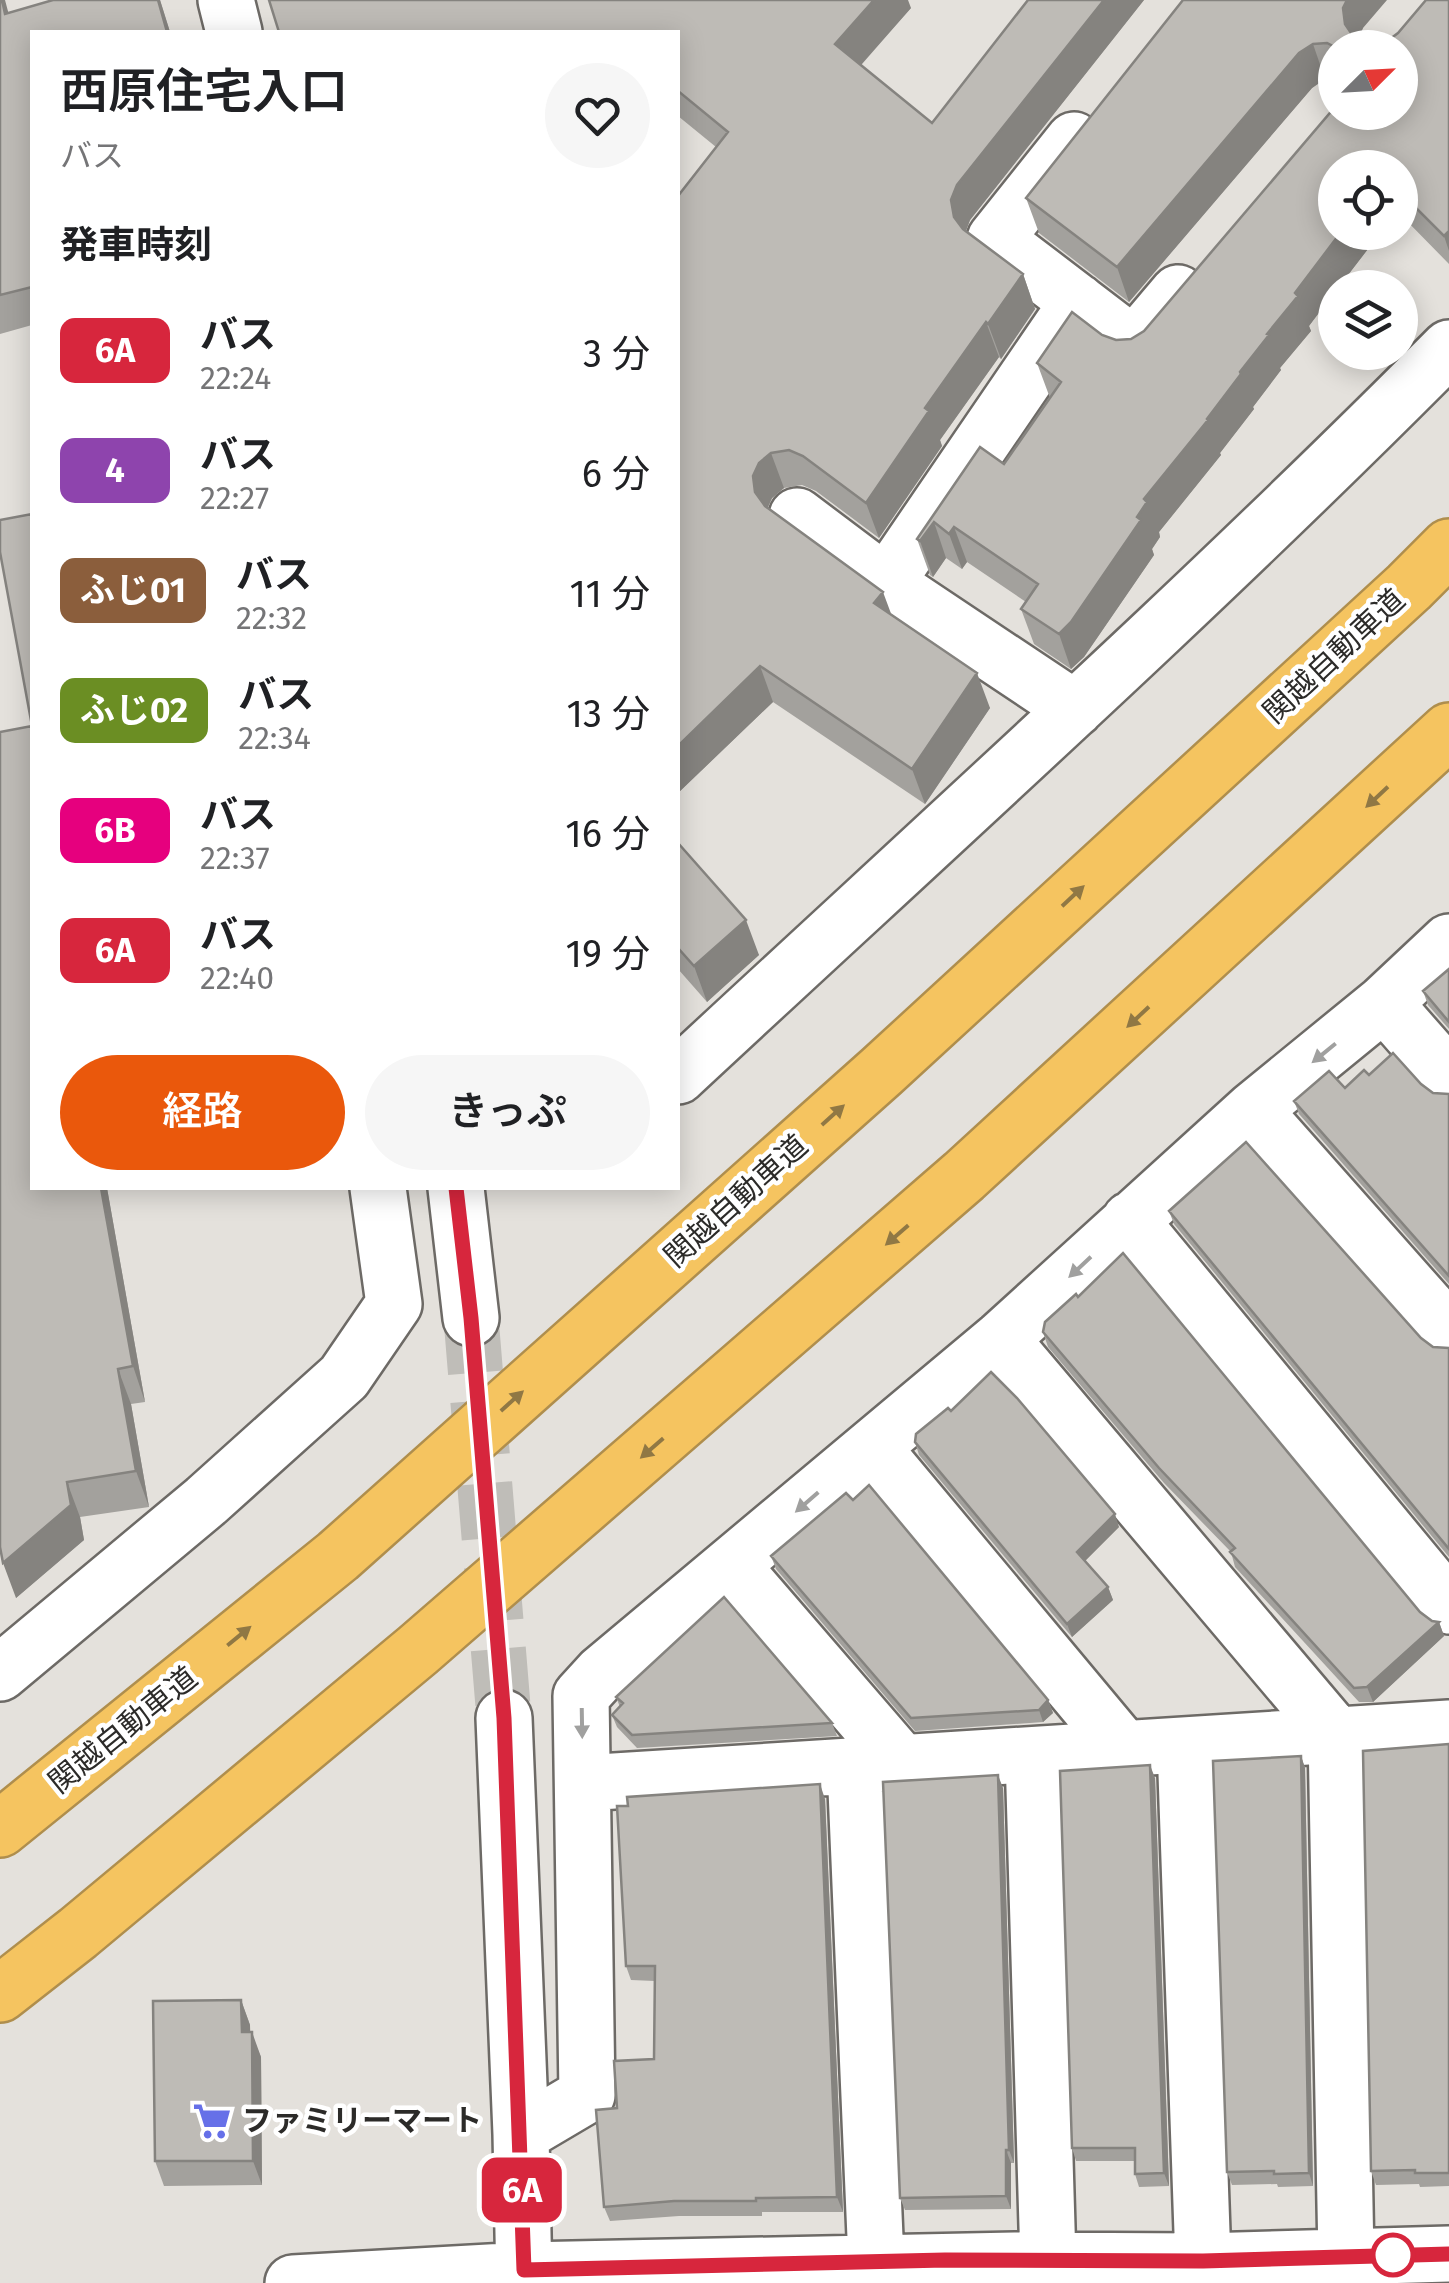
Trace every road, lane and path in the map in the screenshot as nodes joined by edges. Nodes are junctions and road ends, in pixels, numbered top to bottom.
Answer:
1 (226, 0) edge
2 (234, 30) edge
3 (1102, 105) edge
4 (1209, 256) edge
5 (1078, 302) junction
6 (1449, 348) edge
7 (797, 516) dead end
8 (1449, 547) edge
9 (886, 584) junction
10 (1075, 710) junction
11 (1449, 731) edge
12 (1449, 942) edge
13 (1384, 1003) junction
14 (680, 1074) edge
15 (1449, 1077) edge
16 (1254, 1110) junction
17 (378, 1190) edge
18 (456, 1190) edge
19 (1130, 1220) junction
20 (471, 1318) tunnel mouth
21 (1449, 1331) edge
22 (1001, 1339) junction
23 (872, 1447) junction
24 (732, 1566) junction
25 (1449, 1606) edge
26 (0, 1673) edge
27 (504, 1718) tunnel mouth
28 (1449, 1728) edge
29 (1336, 1736) junction
30 (1186, 1745) junction
31 (1124, 1749) junction
32 (1033, 1755) junction
33 (878, 1764) junction
34 (584, 1783) junction
35 (0, 1830) edge
36 (0, 1994) edge
37 (521, 2134) junction
38 (1449, 2254) edge
39 (1346, 2257) junction
40 (1048, 2260) junction
41 (1203, 2261) junction
42 (876, 2262) junction
43 (524, 2276) edge
44 (293, 2283) edge

1 - 2 street
3 - 5 street
4 - 5 street
5 - 9 street
6 - 10 street
7 - 9 street
35 -> 8 highway, 関越自動車道
9 - 10 street
10 - 14 street
11 -> 36 highway
12 - 13 street
13 - 15 street
13 -> 16 street
16 - 19 street
16 - 21 street
17 - 26 street
18 - 20 street
19 -> 22 street
19 - 25 street
22 - 23 street
22 - 29 street
23 -> 24 street
23 - 31 street
24 - 33 street
24 -> 34 street
27 - 37 street
28 - 29 street
29 - 30 street
29 - 39 street
30 - 31 street
30 - 41 street
31 - 32 street
32 - 33 street
32 - 40 street
33 - 34 street
33 - 42 street
34 - 37 street
37 - 43 street
38 - 39 street
39 - 41 street
40 - 41 street
40 - 42 street
42 - 43 street
43 - 44 street

